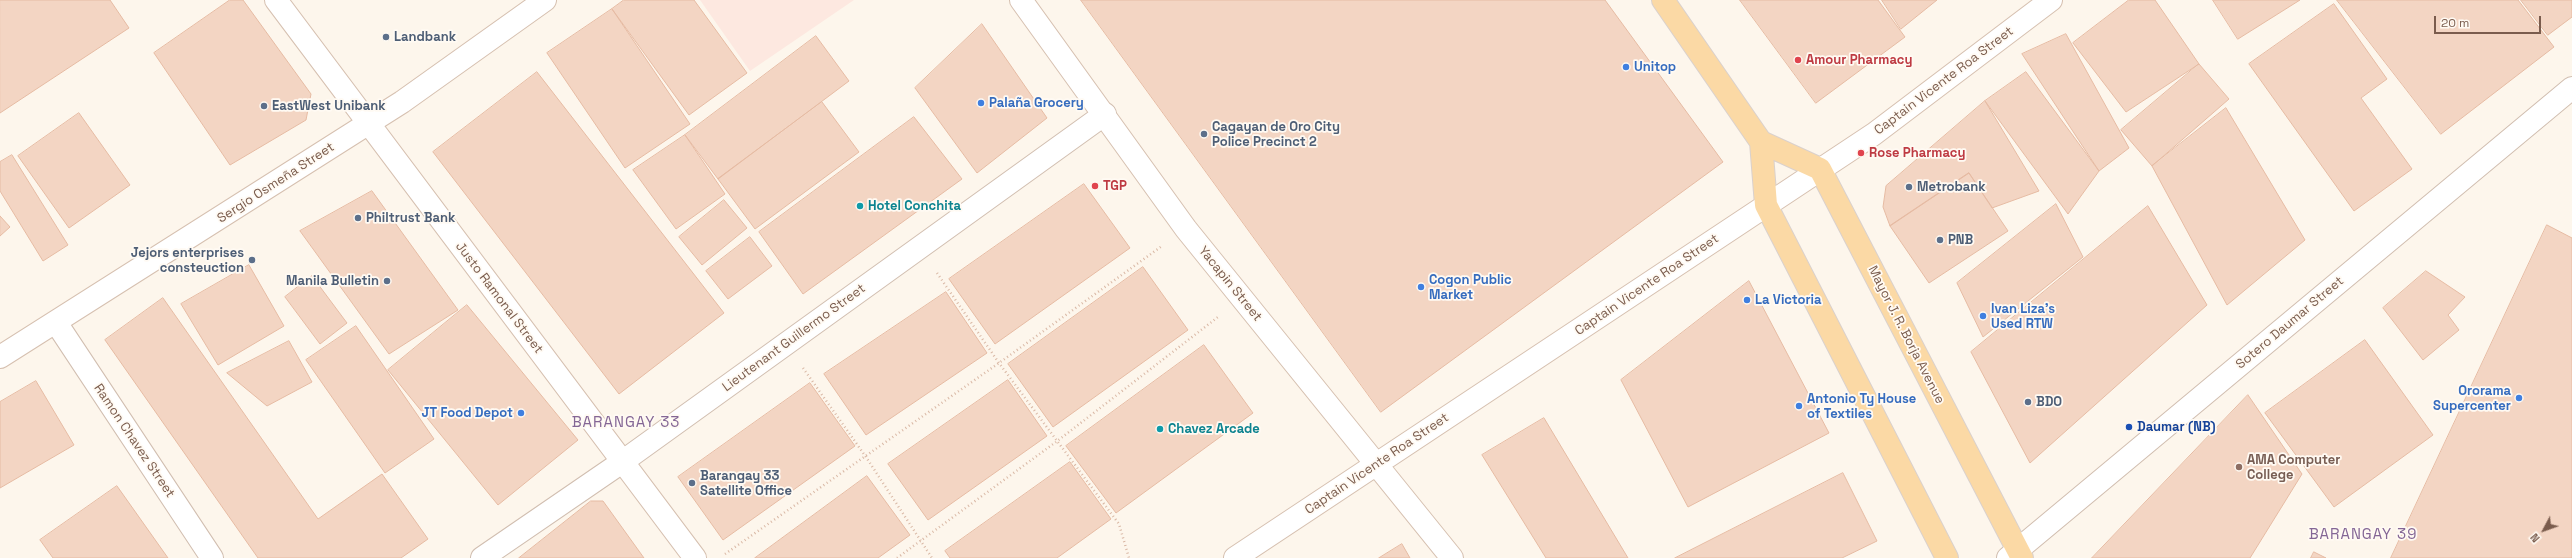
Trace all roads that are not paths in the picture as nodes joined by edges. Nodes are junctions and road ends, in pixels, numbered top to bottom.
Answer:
1 (276, 0) edge
2 (545, 0) edge
3 (1021, 0) edge
4 (1663, 0) edge
5 (2051, 0) edge
6 (2572, 88) edge
7 (1105, 114) junction
8 (369, 123) junction
9 (1761, 142) junction
10 (1820, 169) junction
11 (1766, 205) junction
12 (56, 324) junction
13 (0, 357) edge
14 (622, 462) junction
15 (1376, 466) junction
16 (2016, 556) edge
17 (212, 558) edge
18 (482, 558) edge
19 (695, 558) edge
20 (1235, 558) edge
21 (1452, 558) edge
22 (1946, 558) edge

1 - 8 street, Justo Ramonal Street
2 - 8 street, Sergio Osmeña Street
3 - 7 street, Yacapin Street
4 - 9 main road
5 - 10 street, Captain Vicente Roa Street
6 - 16 street, Sotero Daumar Street
7 - 14 street, Lieutenant Guillermo Street
7 - 15 street, Yacapin Street
8 - 12 street, Sergio Osmeña Street
8 - 14 street, Justo Ramonal Street
9 - 10 main road
9 - 11 main road
10 - 11 street, Captain Vicente Roa Street
10 - 16 main road, Mayor J. R. Borja Avenue
11 - 15 street, Captain Vicente Roa Street
11 - 22 main road
12 - 13 street, Sergio Osmeña Street
12 - 17 street, Ramon Chavez Street
14 - 18 street, Lieutenant Guillermo Street
14 - 19 street, Justo Ramonal Street
15 - 20 street, Captain Vicente Roa Street
15 - 21 street, Yacapin Street

